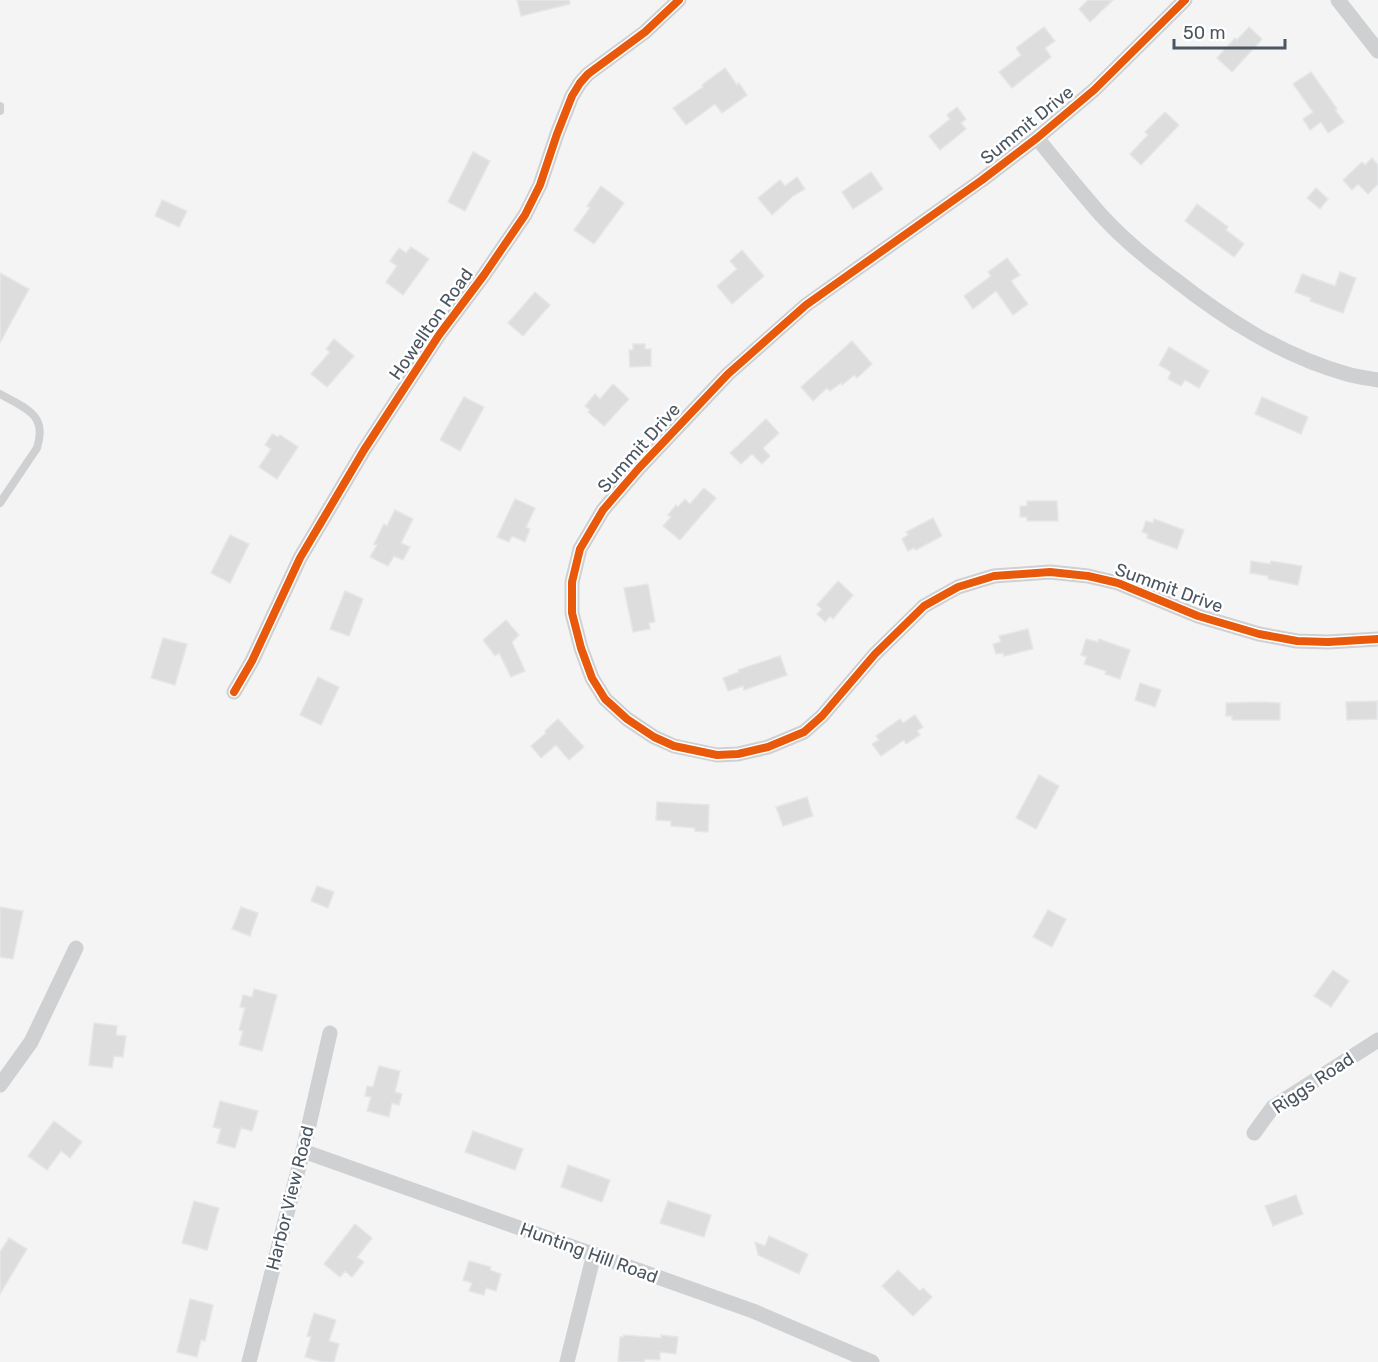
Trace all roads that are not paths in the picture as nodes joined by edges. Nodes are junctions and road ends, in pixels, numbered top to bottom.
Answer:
1 (679, 0) edge
2 (1185, 0) edge
3 (1338, 0) edge
4 (1378, 51) edge
5 (1037, 138) junction
6 (1378, 380) edge
7 (0, 394) edge
8 (0, 504) edge
9 (1378, 639) edge
10 (234, 692) dead end
11 (76, 948) dead end
12 (330, 1033) dead end
13 (1378, 1040) edge
14 (0, 1085) edge
15 (1254, 1133) dead end
16 (303, 1151) junction
17 (594, 1254) junction
18 (249, 1362) edge
19 (567, 1362) edge
20 (872, 1362) edge

1 - 10 street, Howellton Road
2 - 5 street, Summit Drive
3 - 4 street
5 - 6 street
5 - 9 street, Summit Drive
7 - 8 lane
11 - 14 street
12 - 16 street, Harbor View Road
13 - 15 street, Riggs Road
16 - 17 street, Hunting Hill Road
16 - 18 street, Harbor View Road
17 - 19 street
17 - 20 street, Hunting Hill Road

